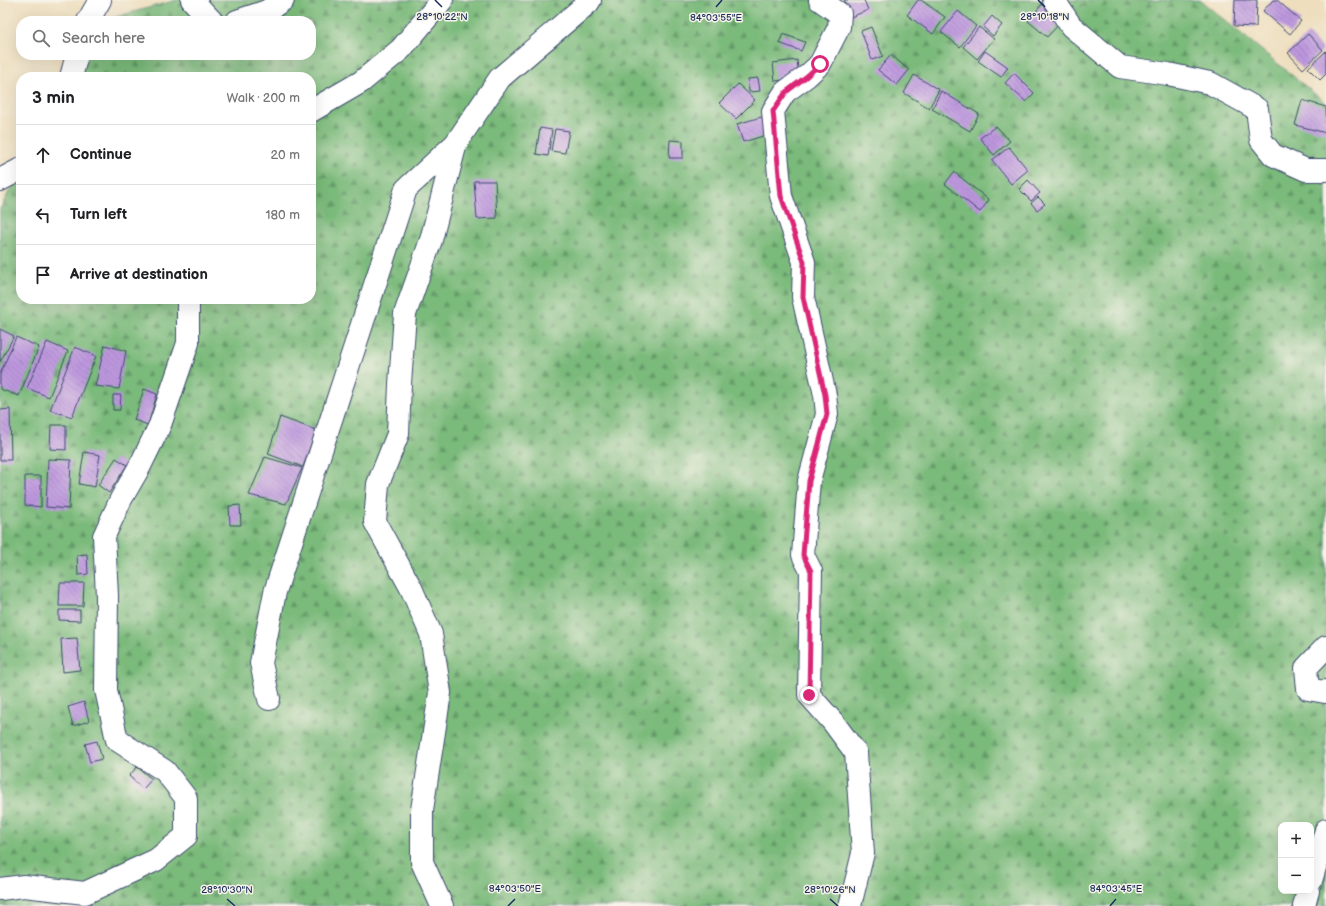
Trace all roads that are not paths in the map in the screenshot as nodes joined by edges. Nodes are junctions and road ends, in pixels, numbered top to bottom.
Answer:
1 (100, 0) edge
2 (192, 0) edge
3 (282, 0) edge
4 (442, 0) edge
5 (590, 0) edge
6 (820, 0) edge
7 (1054, 0) edge
8 (91, 16) edge
9 (207, 16) edge
10 (252, 16) edge
11 (76, 60) edge
12 (72, 72) edge
13 (316, 108) edge
14 (456, 143) junction
15 (1326, 170) edge
16 (16, 172) edge
17 (0, 180) edge
18 (188, 304) edge
19 (1326, 647) edge
20 (1326, 691) edge
21 (270, 699) dead end
22 (1326, 830) edge
23 (1314, 871) edge
24 (0, 889) edge
25 (1307, 894) edge
26 (442, 906) edge
27 (850, 906) edge
28 (1304, 906) edge

1 - 8 street
2 - 9 street
3 - 10 street
4 - 13 street
5 - 14 street
6 - 27 street
7 - 15 street
11 - 12 street
14 - 21 street
14 - 26 street
16 - 17 street
18 - 24 street
19 - 20 street
22 - 23 street
25 - 28 street

